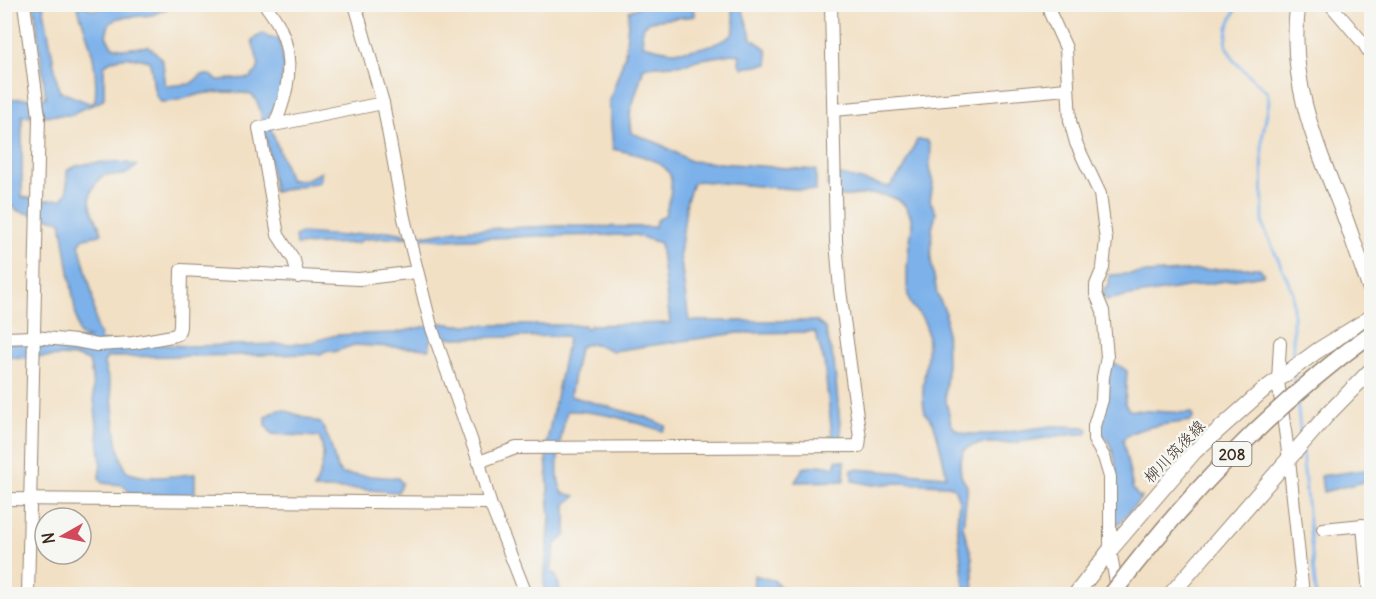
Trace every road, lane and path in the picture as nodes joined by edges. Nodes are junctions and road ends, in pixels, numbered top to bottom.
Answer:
1 (24, 4) edge
2 (265, 4) edge
3 (355, 4) edge
4 (831, 4) edge
5 (1051, 4) edge
6 (1298, 4) edge
7 (1330, 4) edge
8 (1371, 57) edge
9 (1067, 89) junction
10 (383, 103) junction
11 (834, 110) junction
12 (275, 124) junction
13 (416, 272) junction
14 (298, 277) junction
15 (1371, 293) edge
16 (1371, 317) edge
17 (1371, 333) edge
18 (34, 337) junction
19 (4, 338) edge
20 (1371, 339) edge
21 (1280, 343) dead end
22 (1371, 369) edge
23 (1282, 377) junction
24 (1289, 459) junction
25 (479, 462) junction
26 (4, 499) edge
27 (30, 499) junction
28 (490, 503) junction
29 (1323, 529) dead end
30 (1110, 550) junction
31 (28, 594) edge
32 (526, 594) edge
33 (1076, 594) edge
34 (1112, 594) edge
35 (1118, 594) edge
36 (1171, 594) edge
37 (1304, 594) edge
38 (1369, 594) edge

1 - 18 street
2 - 12 street
3 - 10 street
4 - 11 street
5 - 9 street
6 - 15 main road
7 - 8 street
9 - 11 street
9 - 30 street
10 - 12 street
10 - 13 street
11 - 25 street
12 - 14 street
13 - 14 street
13 - 25 street
14 - 18 street
16 - 23 main road, 柳川筑後線
17 - 34 highway, 208, bridge
18 - 19 street
18 - 27 street
20 - 35 highway, 208, bridge
21 - 23 street
22 - 24 main road
23 - 24 street
23 - 30 main road, 柳川筑後線
24 - 36 main road
24 - 37 street
25 - 28 street
26 - 27 street
27 - 28 street
27 - 31 street
28 - 32 street
29 - 38 street
30 - 33 main road, 柳川筑後線
30 - 35 street

